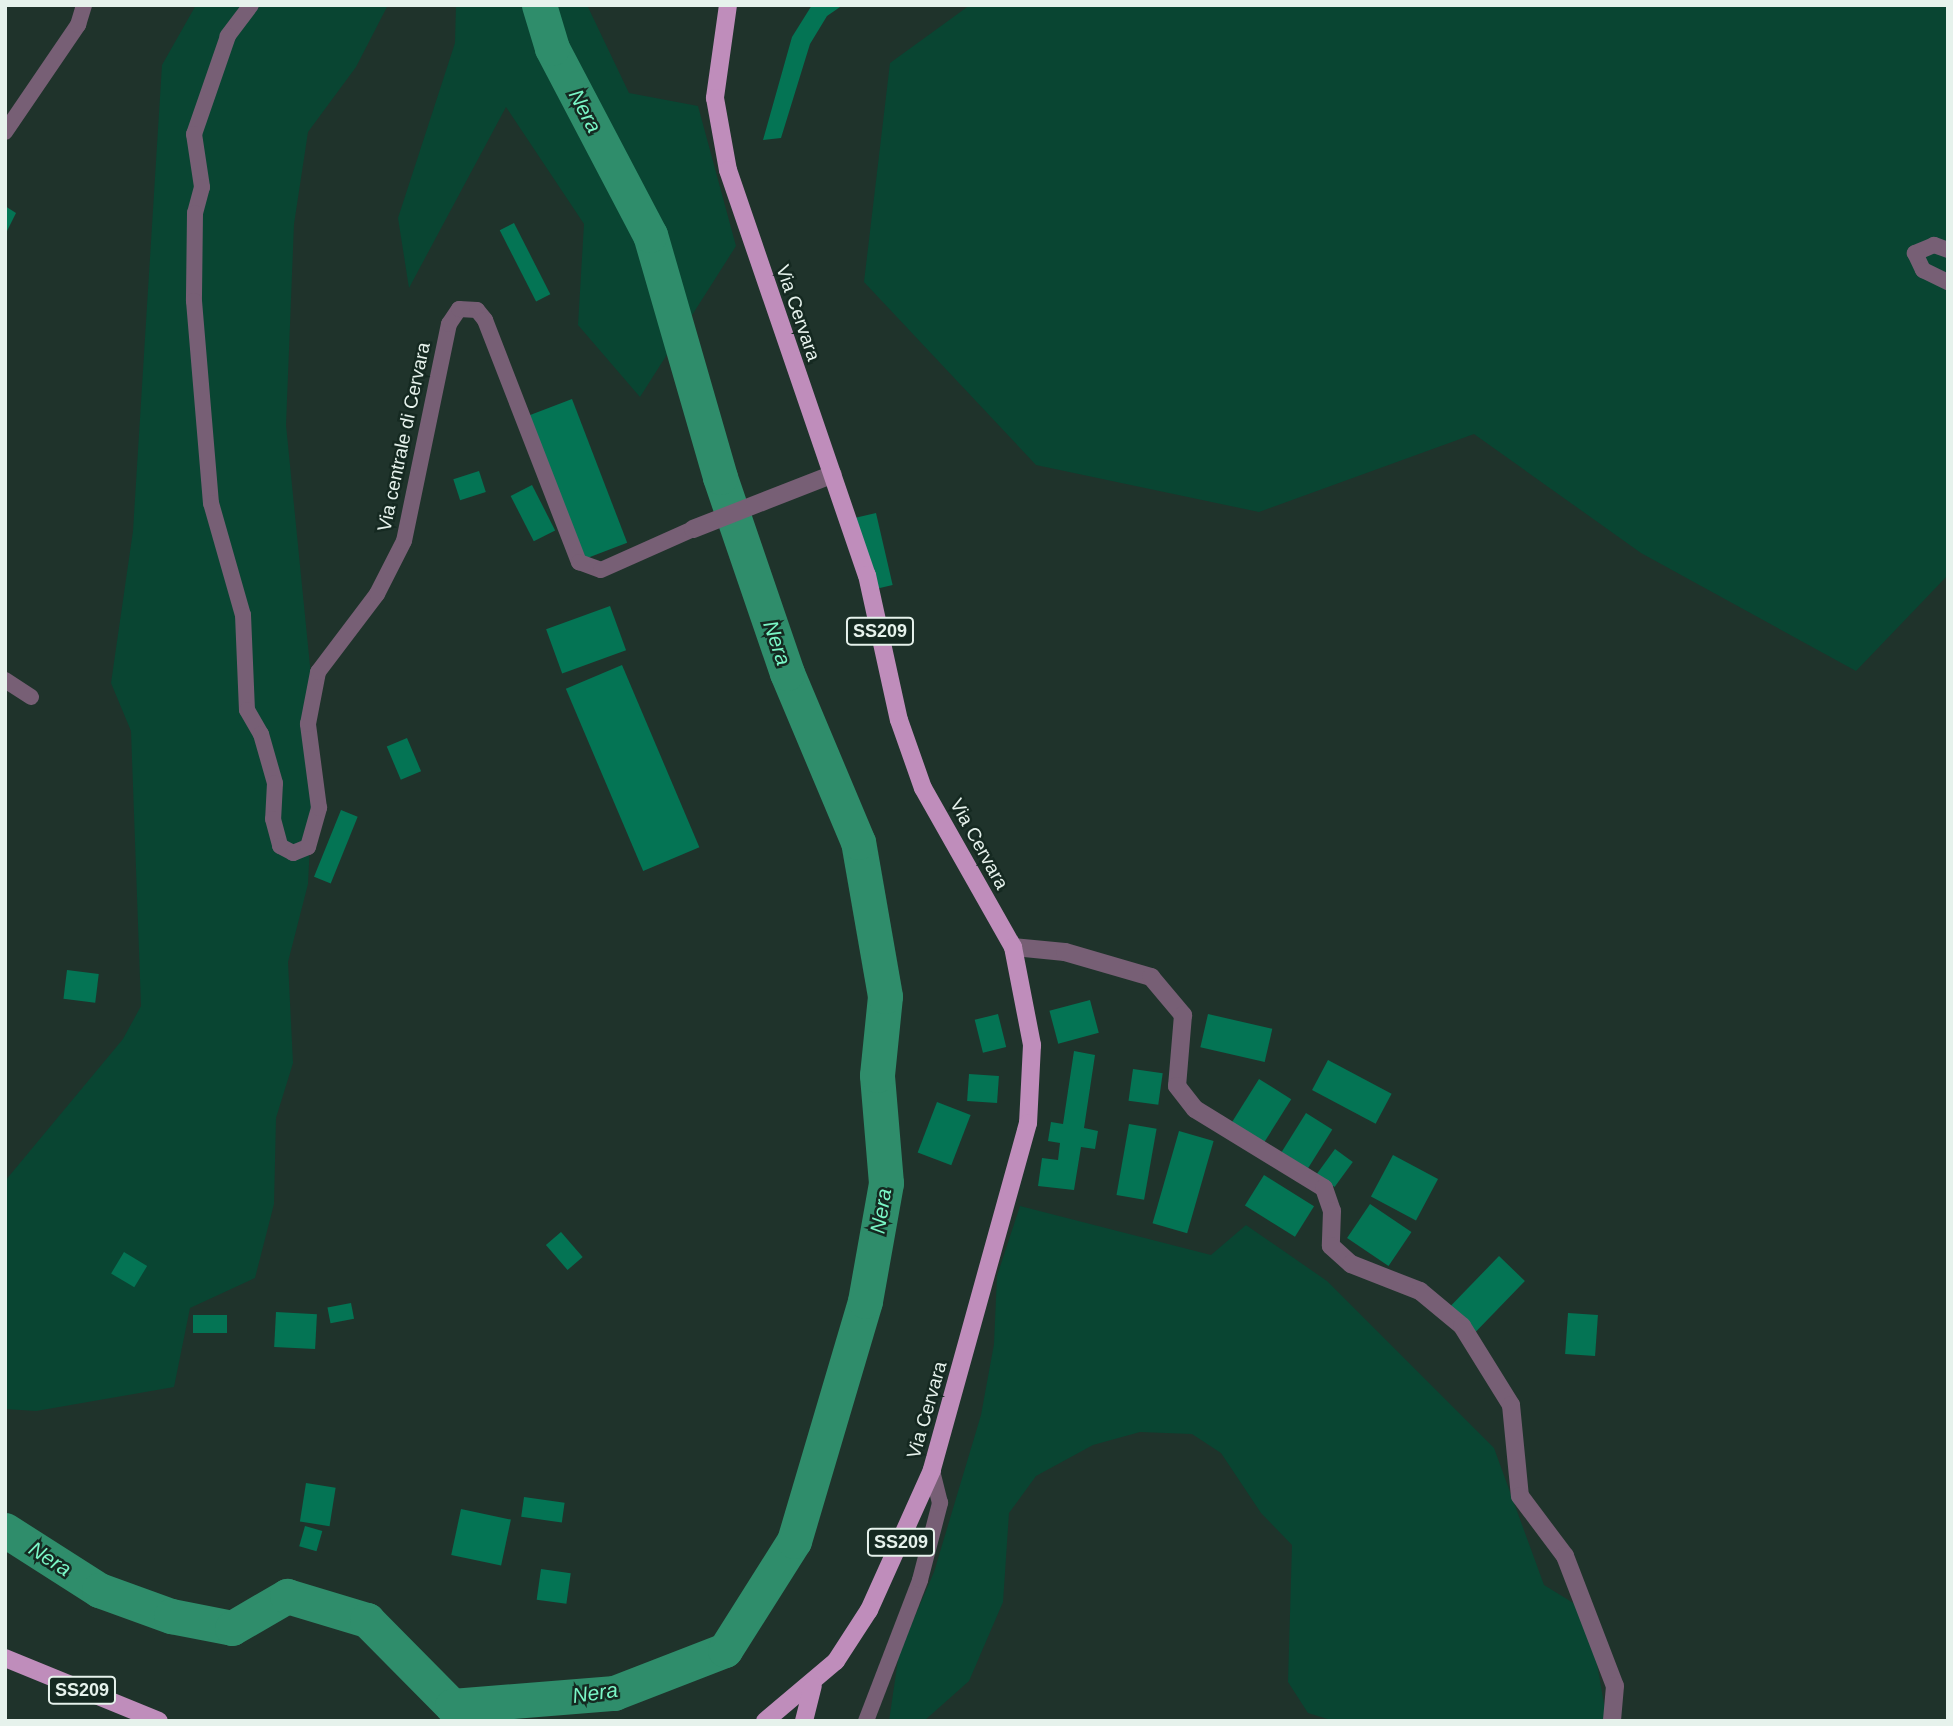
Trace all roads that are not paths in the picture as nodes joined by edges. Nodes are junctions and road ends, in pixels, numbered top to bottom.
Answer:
1 (84, 5) edge
2 (251, 5) edge
3 (728, 5) edge
4 (5, 132) edge
5 (1948, 250) edge
6 (1948, 282) edge
7 (833, 474) junction
8 (693, 529) joint
9 (5, 680) edge
10 (31, 697) dead end
11 (1013, 947) junction
12 (932, 1470) junction
13 (5, 1658) edge
14 (813, 1686) junction
15 (159, 1721) edge
16 (765, 1721) edge
17 (804, 1721) edge
18 (866, 1721) edge
19 (1612, 1721) edge

1 - 4 street
2 - 8 street, Via centrale di Cervara
3 - 7 main road, Via Cervara / SS209
5 - 6 street
7 - 8 street, Via centrale di Cervara
7 - 11 main road, Via Cervara / SS209
9 - 10 street
11 - 12 main road, Via Cervara / SS209
11 - 19 street
12 - 14 main road, Via Cervara / SS209
12 - 18 street
13 - 15 main road, SS209
14 - 16 main road, Via Cervara / SS209
14 - 17 main road, Via Cervara / SS209

